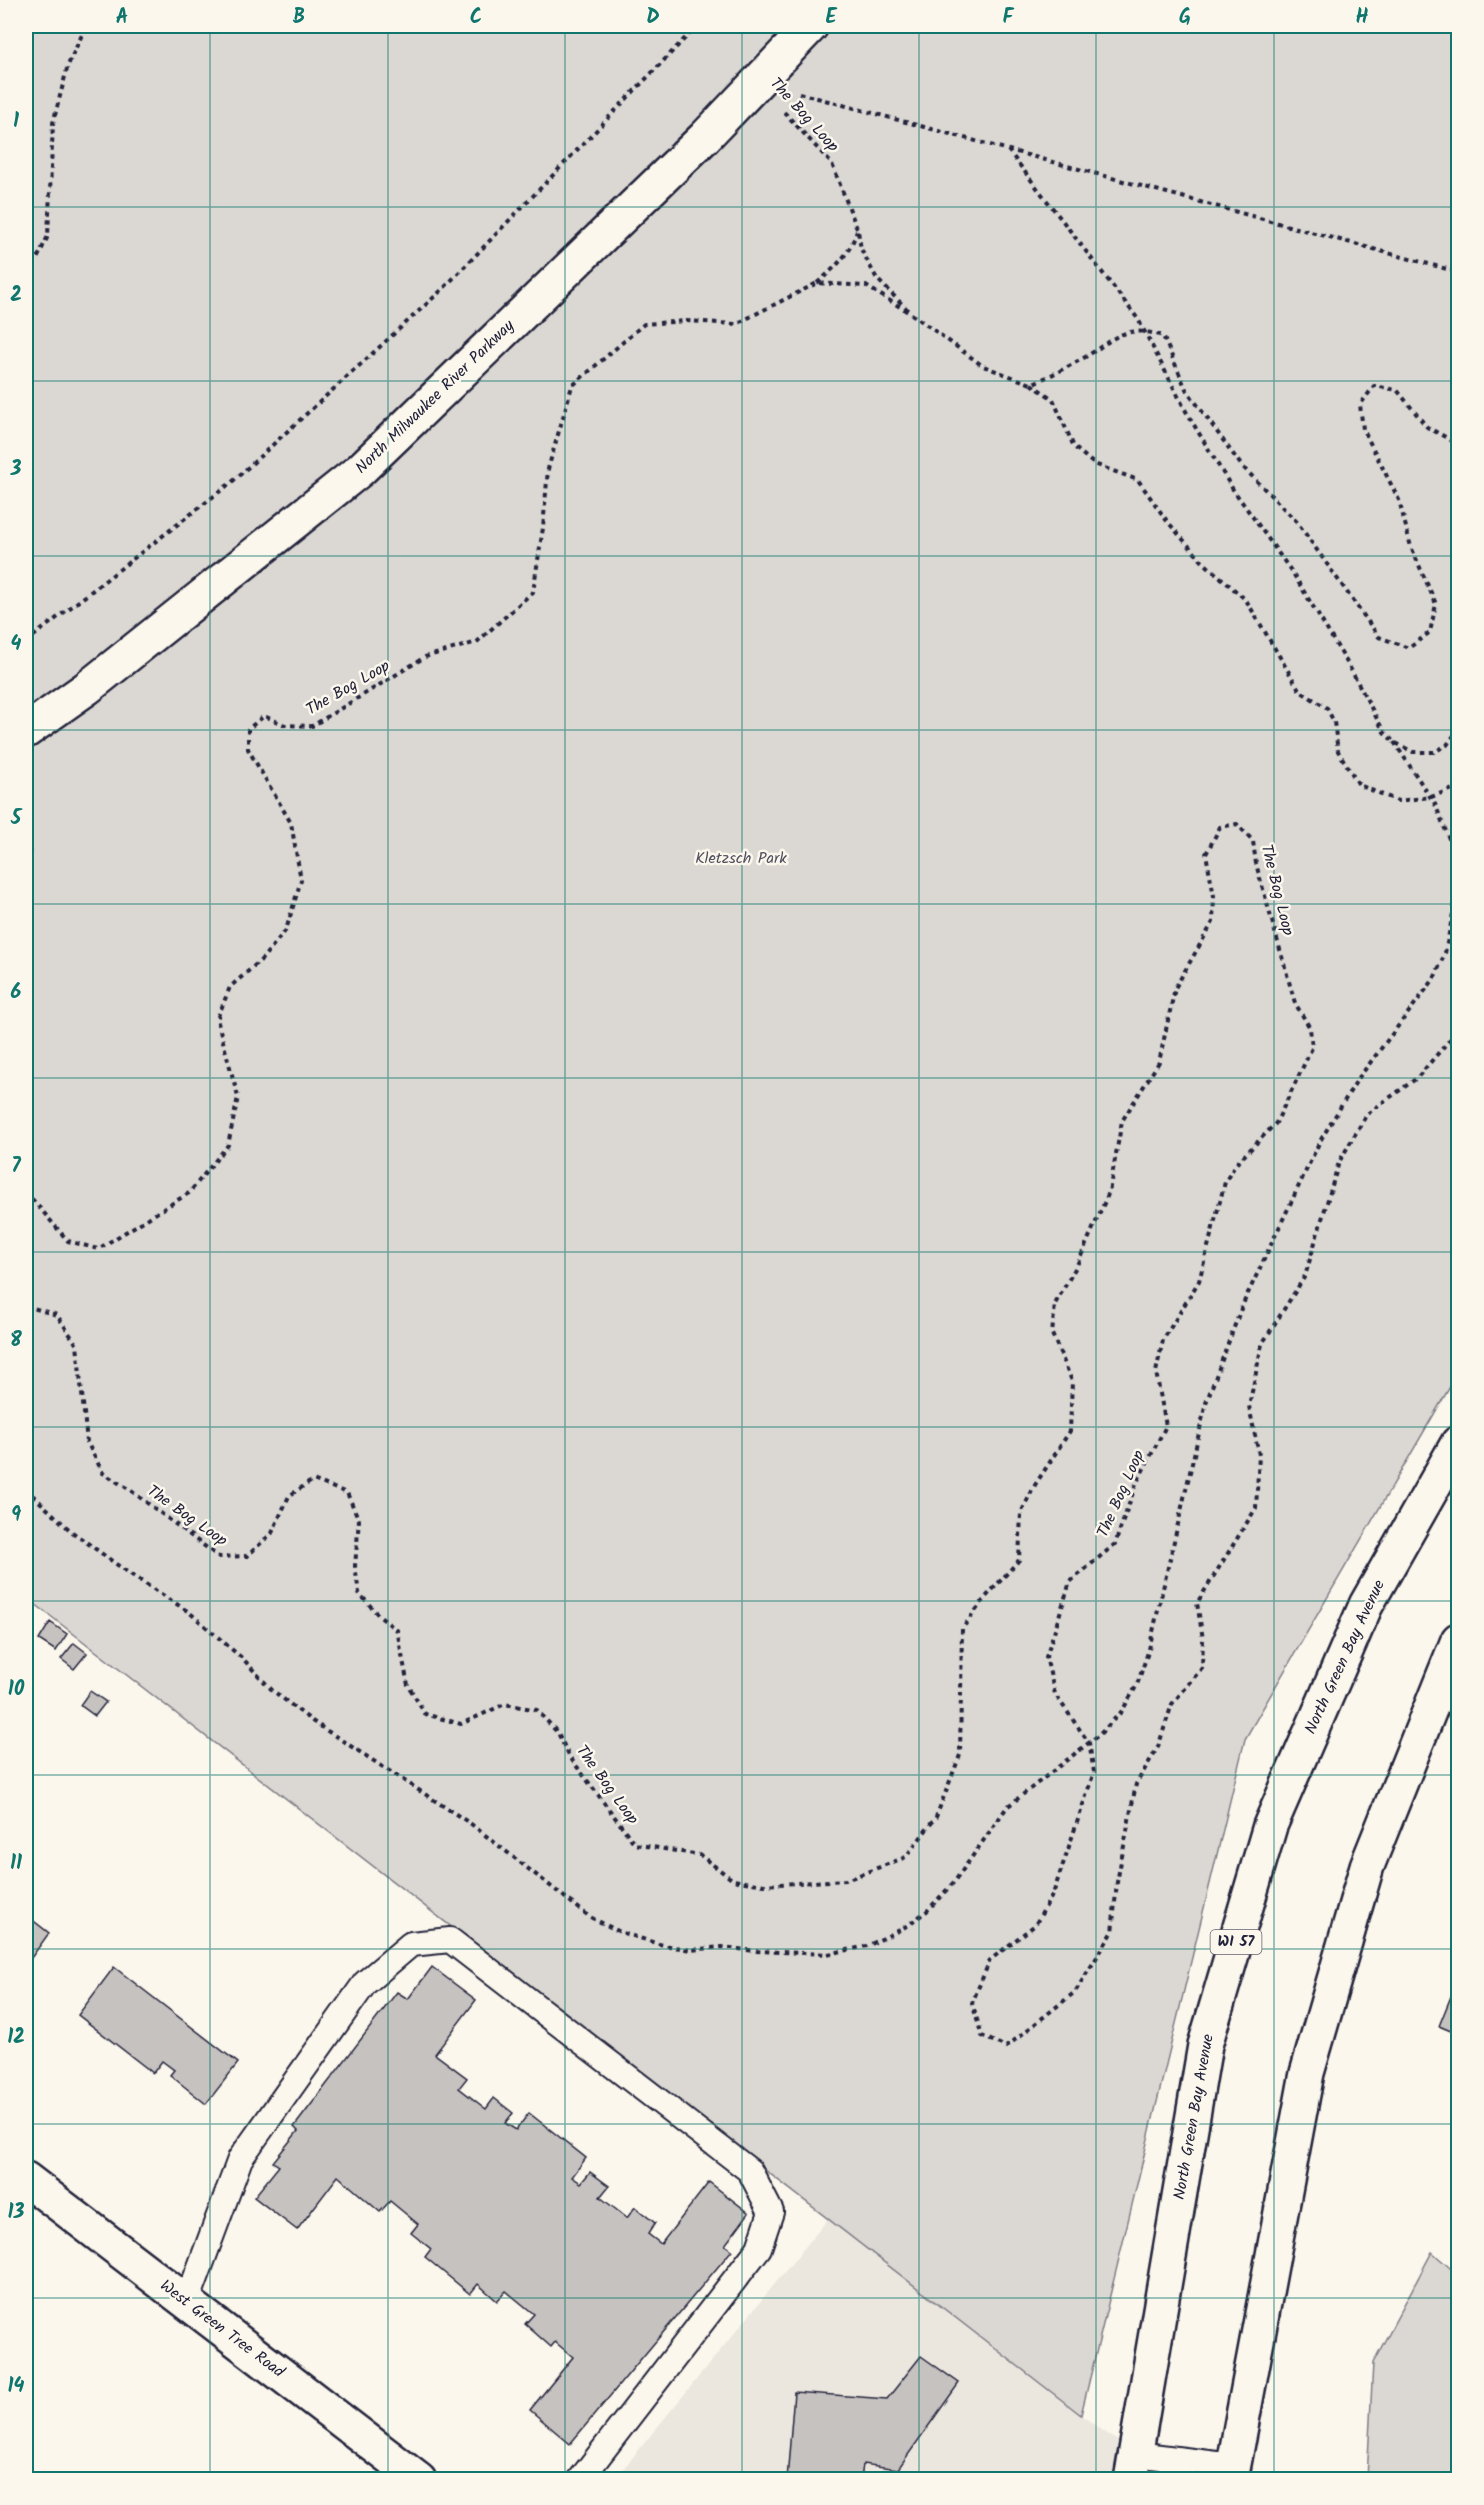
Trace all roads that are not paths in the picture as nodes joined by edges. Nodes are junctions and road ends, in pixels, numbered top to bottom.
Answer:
1 (812, 26) edge
2 (26, 731) edge
3 (1458, 1443) edge
4 (1458, 1641) edge
5 (26, 2179) edge
6 (187, 2302) junction
7 (1133, 2467) edge
8 (1232, 2473) edge
9 (403, 2474) edge
10 (580, 2480) edge

1 - 2 main road, North Milwaukee River Parkway
3 - 7 main road, North Green Bay Avenue / WI 57
4 - 8 main road
5 - 6 main road, West Green Tree Road
6 - 9 main road, West Green Tree Road
6 - 10 lane
7 - 8 lane

